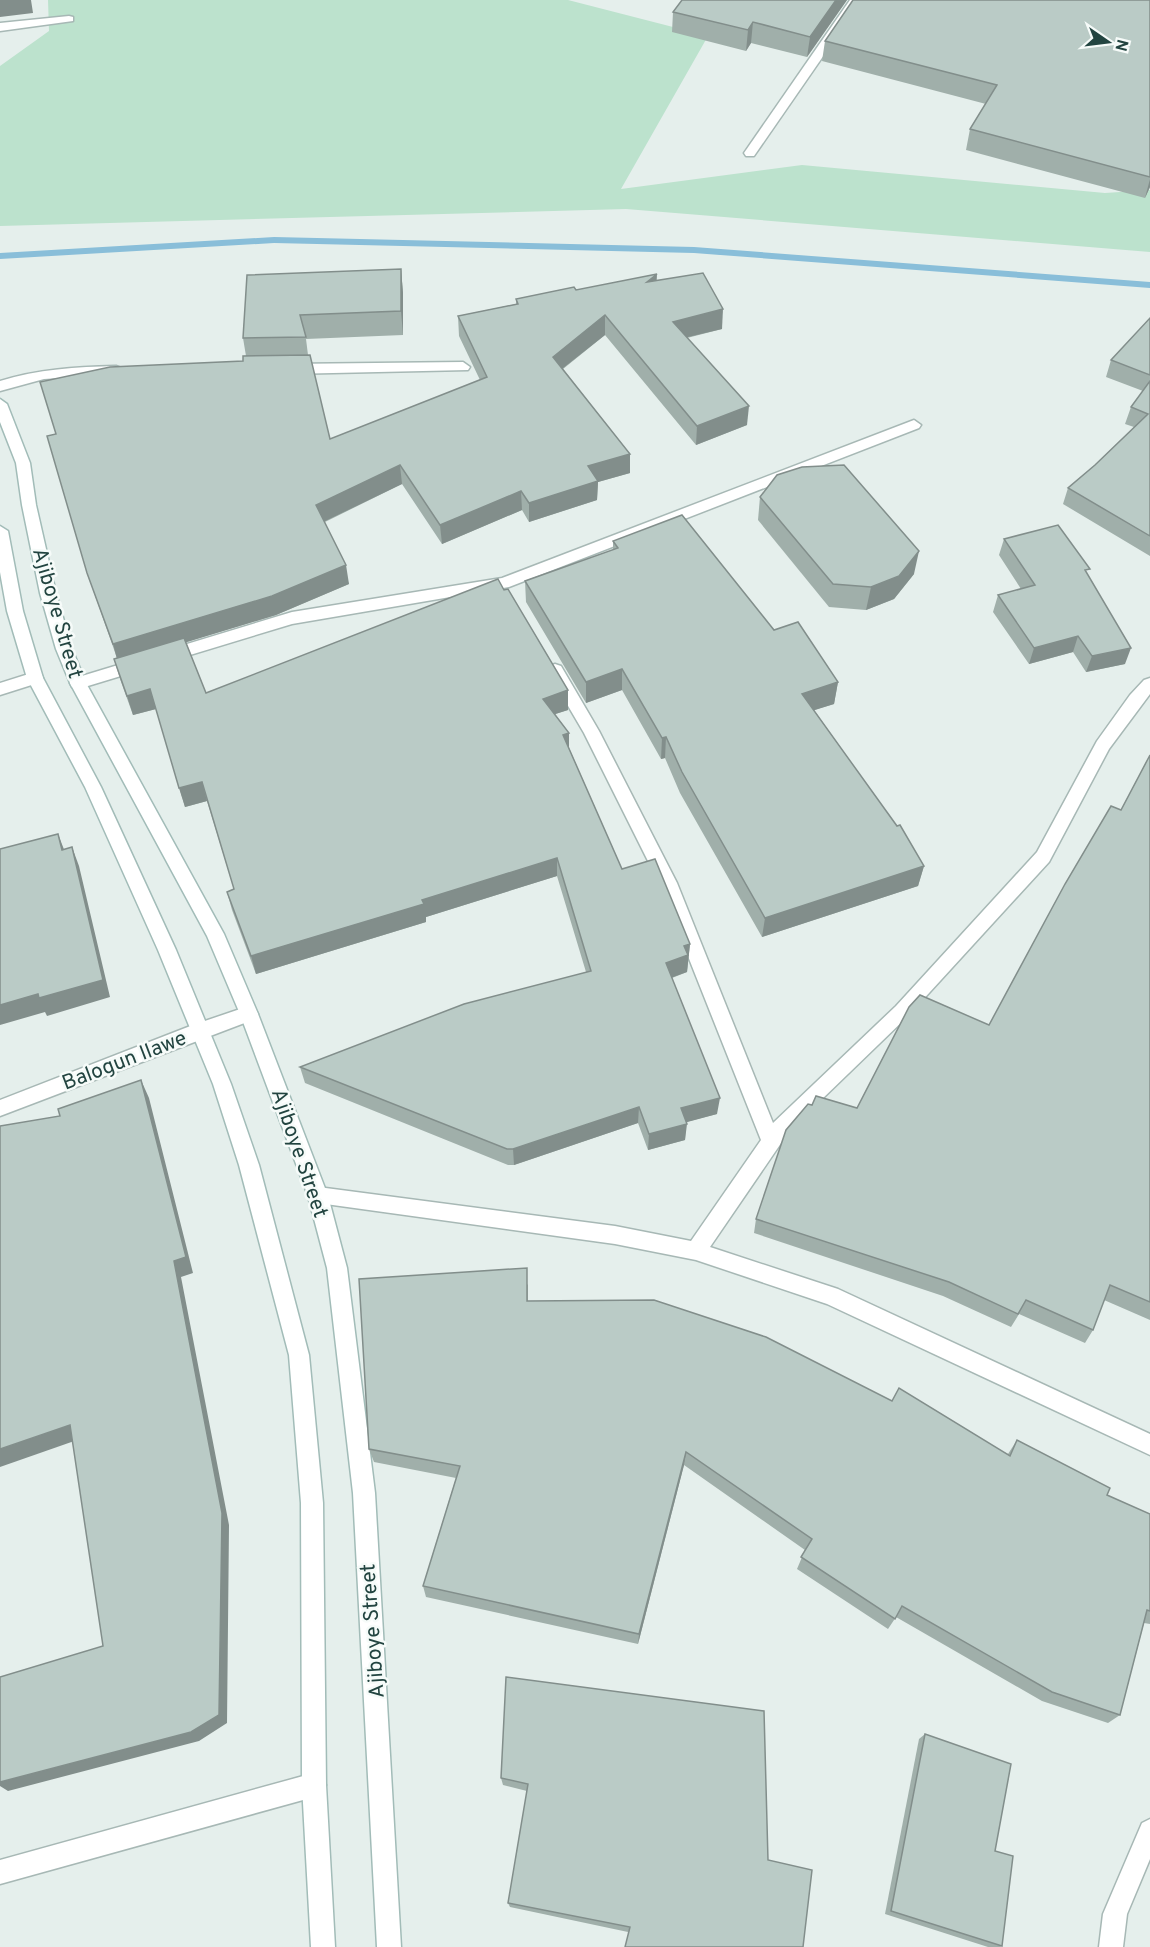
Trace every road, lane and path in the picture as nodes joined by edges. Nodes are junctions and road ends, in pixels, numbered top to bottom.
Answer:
1 (856, 0) edge
2 (69, 19) dead end
3 (0, 27) edge
4 (750, 153) dead end
5 (463, 367) dead end
6 (276, 369) edge
7 (136, 370) edge
8 (0, 386) edge
9 (1, 408) edge
10 (914, 425) dead end
11 (0, 434) edge
12 (0, 531) edge
13 (504, 583) junction
14 (515, 603) edge
15 (544, 652) edge
16 (35, 678) junction
17 (78, 683) junction
18 (1150, 684) edge
19 (0, 689) edge
20 (249, 1014) junction
21 (199, 1031) junction
22 (0, 1108) edge
23 (771, 1141) junction
24 (318, 1196) junction
25 (696, 1251) junction
26 (1150, 1445) edge
27 (314, 1785) junction
28 (1150, 1830) edge
29 (0, 1872) edge
30 (323, 1947) edge
31 (389, 1947) edge
32 (1111, 1947) edge

1 - 4 street
2 - 3 street
5 - 6 street
7 - 8 street
9 - 11 street, Ajiboye Street
9 - 17 street, Ajiboye Street
10 - 13 street
12 - 16 street, Ajiboye Street
13 - 14 street
13 - 17 street
15 - 23 street
16 - 19 street
16 - 21 street, Ajiboye Street
17 - 20 street, Ajiboye Street
18 - 23 street
20 - 21 street, Balogun Ilawe
20 - 24 street, Ajiboye Street
21 - 22 street, Balogun Ilawe
21 - 27 street, Ajiboye Street
23 - 25 street
24 - 25 street
24 - 31 street, Ajiboye Street
25 - 26 street
27 - 29 street
27 - 30 street, Ajiboye Street
28 - 32 street

